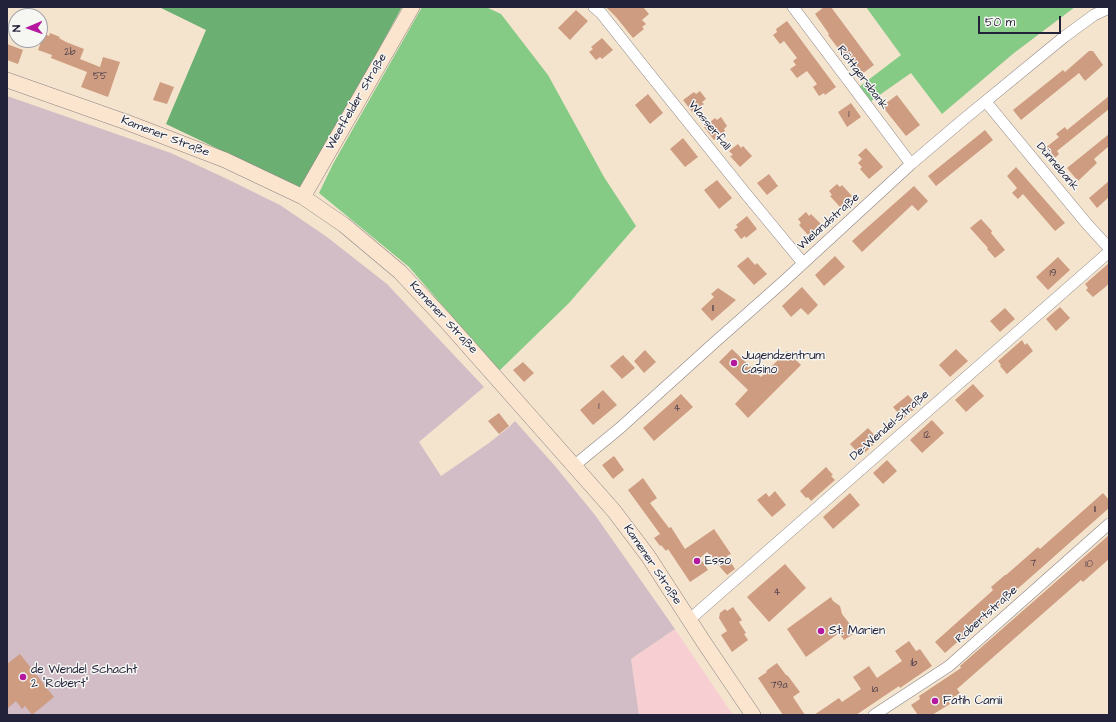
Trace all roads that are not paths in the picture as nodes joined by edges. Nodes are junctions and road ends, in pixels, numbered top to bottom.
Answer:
1 (412, 7) edge
2 (594, 7) edge
3 (793, 7) edge
4 (1109, 8) edge
5 (7, 80) edge
6 (986, 102) junction
7 (911, 164) junction
8 (303, 197) junction
9 (1109, 248) edge
10 (1109, 252) edge
11 (803, 263) junction
12 (574, 465) junction
13 (1109, 524) edge
14 (689, 620) junction
15 (752, 715) edge
16 (874, 715) edge

1 - 8 main road, Weetfelder Straße
2 - 11 street, Wasserfall
3 - 7 street, Röttgersbank
4 - 6 street, Wielandstraße
5 - 8 main road, Kamener Straße
6 - 7 street, Wielandstraße
6 - 9 street, Dünnebank
7 - 11 street, Wielandstraße
8 - 12 main road, Kamener Straße
10 - 14 street, De-Wendel-Straße
11 - 12 street, Wielandstraße
12 - 14 main road, Kamener Straße
13 - 16 street, Robertstraße
14 - 15 main road, Kamener Straße

